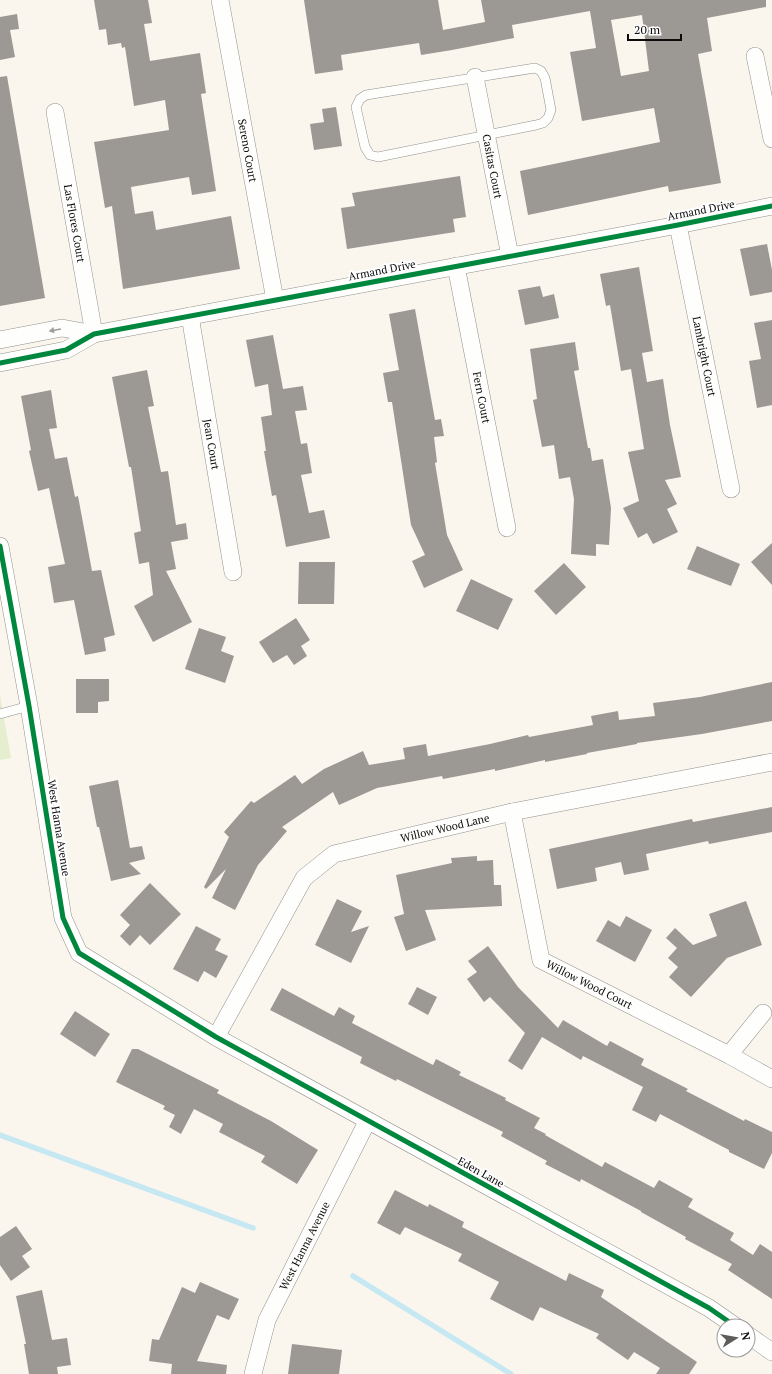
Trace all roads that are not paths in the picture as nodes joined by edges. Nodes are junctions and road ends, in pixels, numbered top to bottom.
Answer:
1 (220, 0) edge
2 (755, 56) dead end
3 (475, 77) junction
4 (55, 112) dead end
5 (486, 136) junction
6 (772, 139) edge
7 (772, 206) edge
8 (678, 225) junction
9 (510, 256) junction
10 (456, 266) junction
11 (275, 300) junction
12 (190, 316) junction
13 (94, 334) junction
14 (0, 340) edge
15 (0, 363) edge
16 (731, 489) dead end
17 (507, 528) dead end
18 (0, 546) edge
19 (233, 572) dead end
20 (29, 706) junction
21 (0, 714) edge
22 (772, 762) edge
23 (512, 812) junction
24 (763, 1013) dead end
25 (216, 1038) junction
26 (729, 1055) junction
27 (772, 1079) edge
28 (367, 1122) junction
29 (723, 1318) edge
30 (756, 1341) edge
31 (772, 1352) edge
32 (253, 1374) edge

1 - 11 street, Sereno Court
2 - 6 street
3 - 5 street, Casitas Court
3 - 5 lane
3 - 5 lane
4 - 13 street, Las Flores Court
5 - 9 street, Casitas Court
7 - 8 street, Armand Drive
8 - 9 street, Armand Drive
8 - 16 street, Lambright Court
9 - 10 street, Armand Drive
10 - 11 street, Armand Drive
10 - 17 street, Fern Court
11 - 12 street, Armand Drive
12 - 13 street, Armand Drive
12 - 19 street, Jean Court
13 -> 14 street, Armand Drive
13 - 15 street, Armand Drive
18 - 20 street, West Hanna Avenue
20 - 21 lane
20 - 25 street, West Hanna Avenue
22 - 23 street, Willow Wood Lane
23 - 25 street, Willow Wood Lane
23 - 26 street, Willow Wood Court
24 - 26 street
25 - 28 street, Eden Lane
26 - 27 street, Willow Wood Court
28 - 29 street, Eden Lane
28 - 32 street, West Hanna Avenue
30 - 31 street

